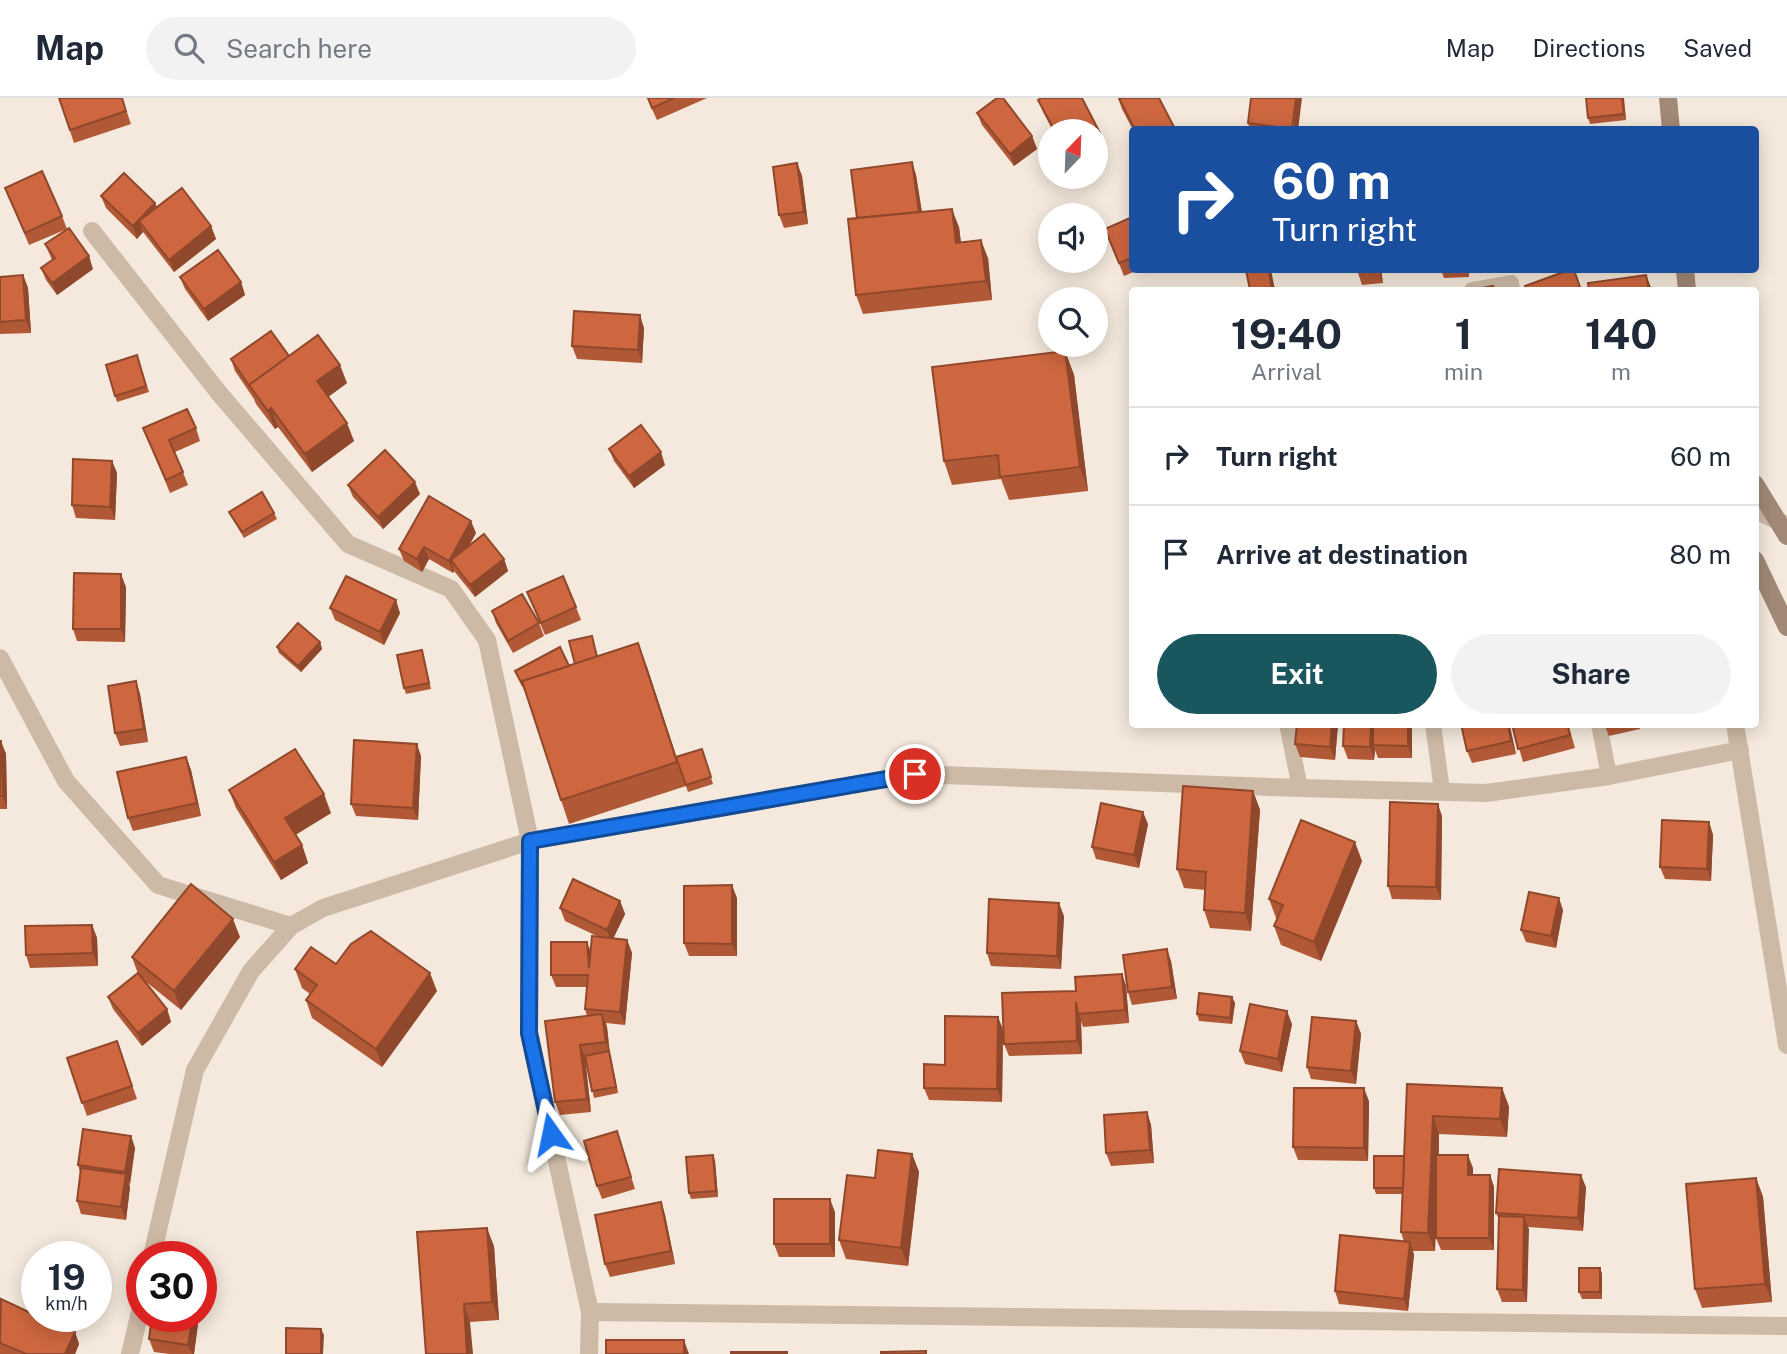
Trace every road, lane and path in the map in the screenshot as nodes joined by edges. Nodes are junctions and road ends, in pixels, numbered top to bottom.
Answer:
1 (1668, 98) edge
2 (1671, 126) edge
3 (92, 231) dead end
4 (1489, 287) edge
5 (1512, 287) edge
6 (1759, 490) edge
7 (1759, 512) edge
8 (1785, 528) edge
9 (1759, 568) edge
10 (1787, 627) edge
11 (0, 658) edge
12 (1288, 728) edge
13 (1434, 728) edge
14 (1600, 728) edge
15 (1736, 728) edge
16 (1740, 750) junction
17 (1609, 776) junction
18 (1300, 788) junction
19 (1442, 791) junction
20 (530, 841) junction
21 (291, 926) junction
22 (1787, 1045) edge
23 (155, 1241) edge
24 (590, 1312) junction
25 (1787, 1326) edge
26 (135, 1332) edge
27 (130, 1354) edge
28 (589, 1354) edge

1 - 2 street
3 - 20 street
4 - 5 lane
6 - 8 street
7 - 8 street
9 - 10 street
11 - 21 street
12 - 18 lane
13 - 19 lane
14 - 17 lane
15 - 16 street
16 - 17 street
16 - 22 street
17 - 19 street
18 - 19 street
18 - 20 street
20 - 21 street
20 - 24 street
21 - 23 street
24 - 25 street
24 - 28 street
26 - 27 street

